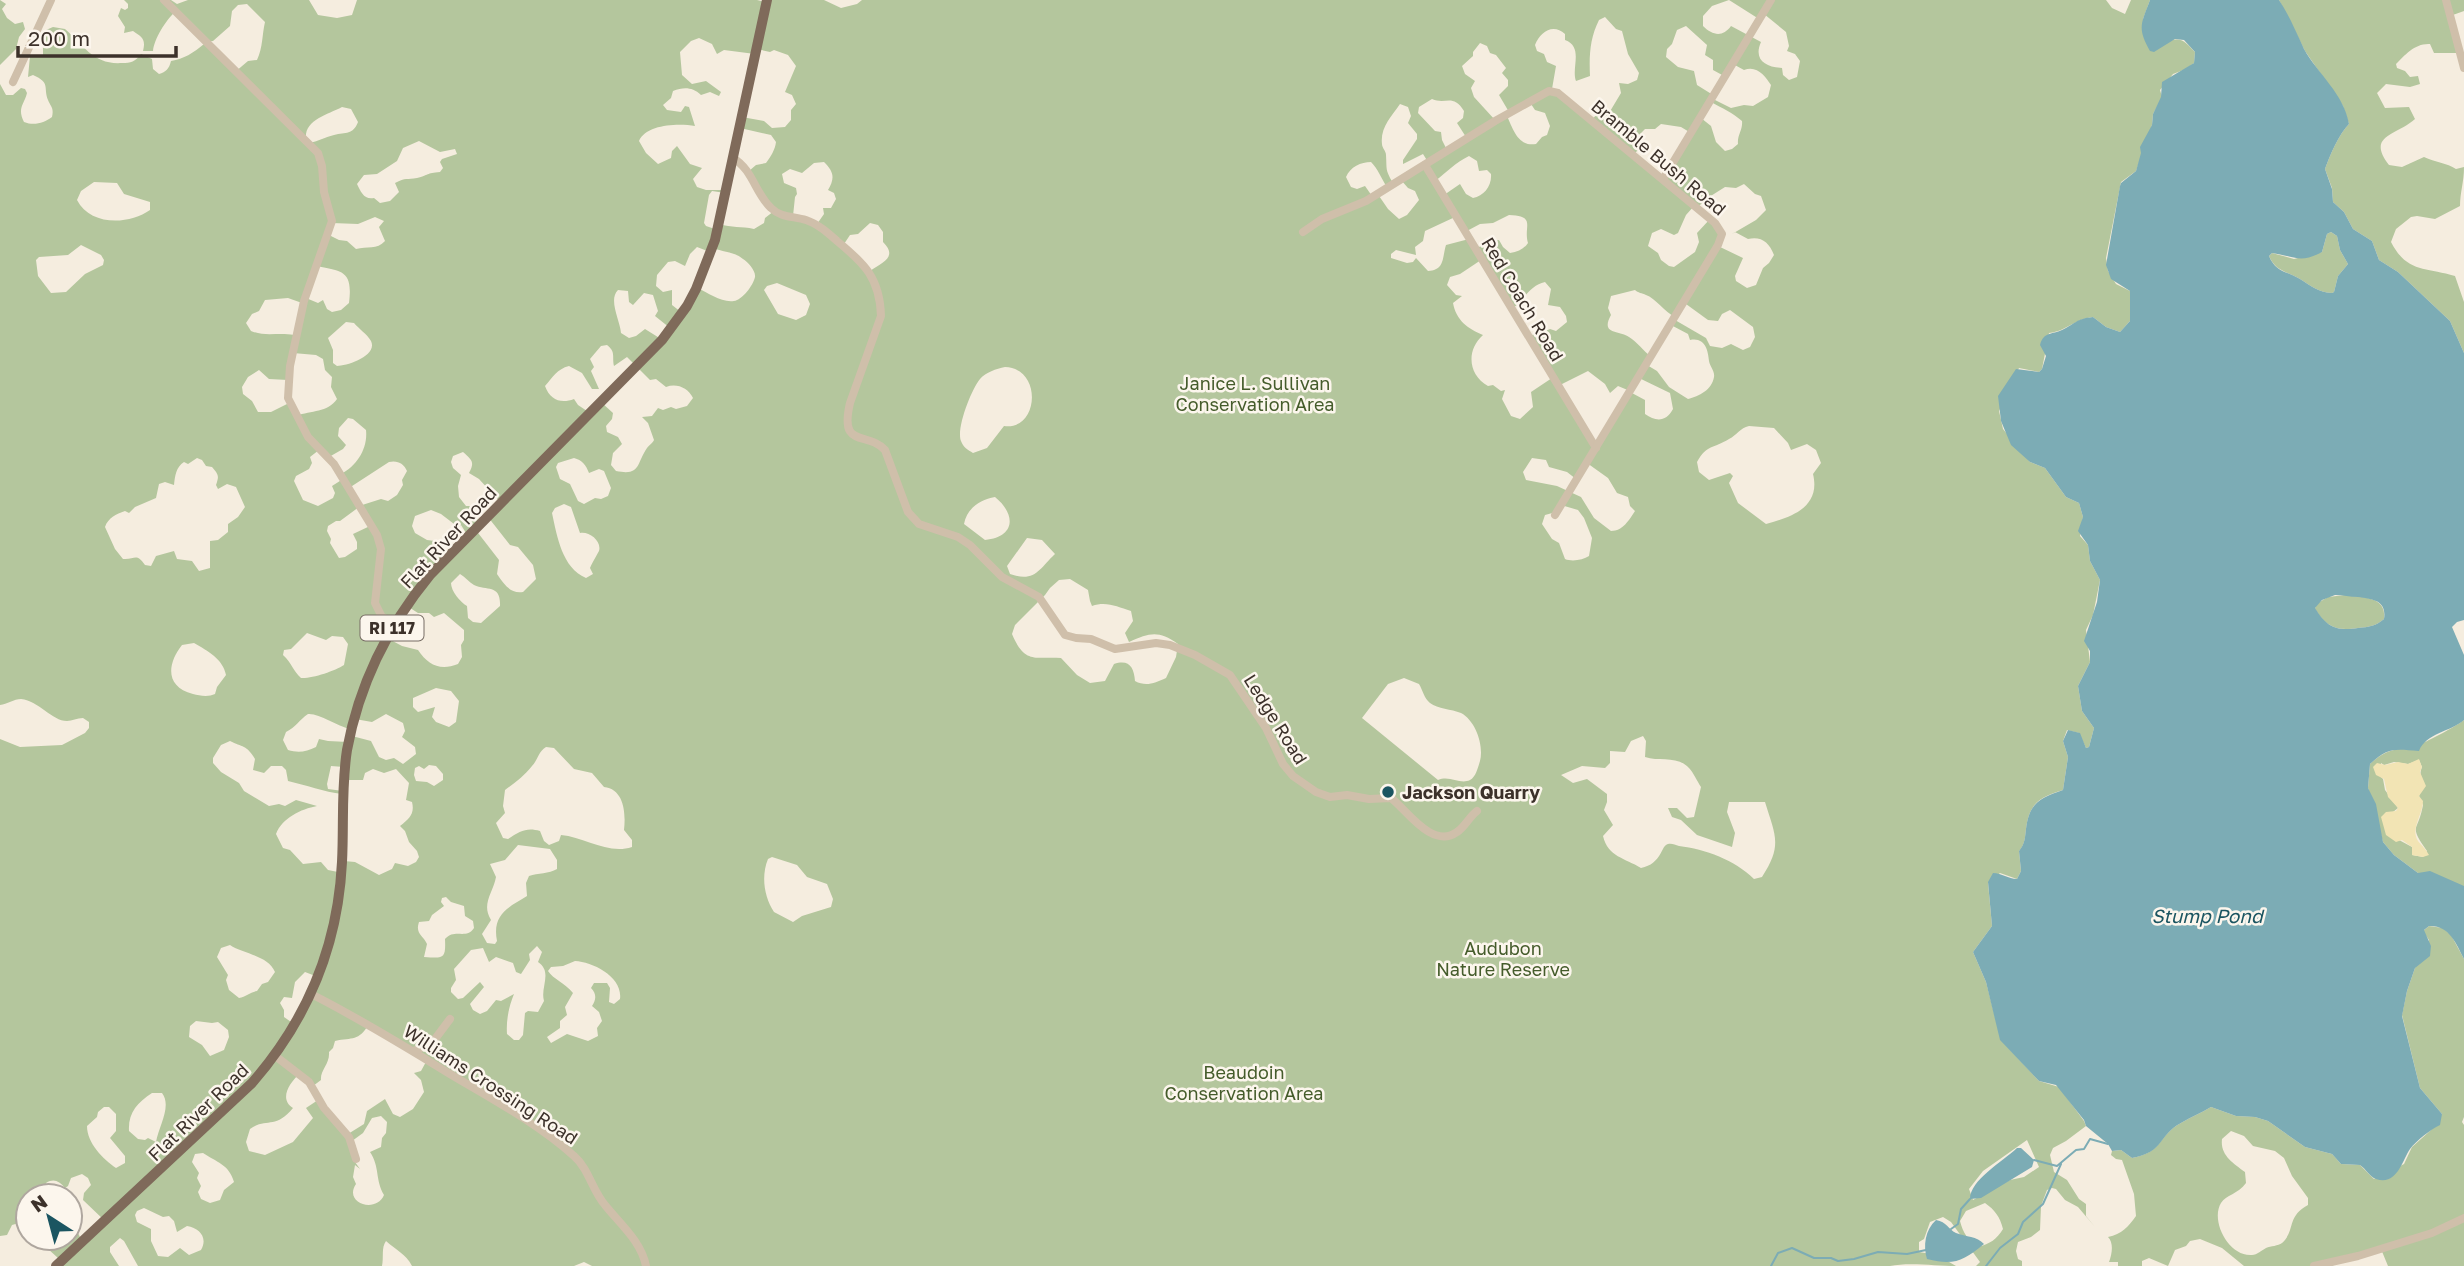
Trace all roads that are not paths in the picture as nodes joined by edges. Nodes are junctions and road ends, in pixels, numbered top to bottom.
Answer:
1 (51, 0) edge
2 (164, 0) edge
3 (766, 0) edge
4 (1771, 0) edge
5 (2446, 0) edge
6 (2464, 68) edge
7 (13, 82) dead end
8 (733, 158) junction
9 (1425, 165) junction
10 (1663, 179) junction
11 (1303, 232) dead end
12 (1596, 448) junction
13 (1555, 515) dead end
14 (395, 623) junction
15 (1477, 811) dead end
16 (311, 993) junction
17 (450, 1019) dead end
18 (414, 1051) junction
19 (274, 1055) junction
20 (356, 1160) dead end
21 (2464, 1219) edge
22 (56, 1266) edge
23 (646, 1266) edge
24 (2314, 1266) edge

1 - 7 street
2 - 14 street
3 - 8 main road, Flat River Road / RI 117
4 - 10 street
5 - 6 street
8 - 14 main road, Flat River Road / RI 117
8 - 15 street, Ledge Road
9 - 10 street, Bramble Bush Road
9 - 11 street, Bramble Bush Road
9 - 12 street, Red Coach Road
10 - 12 street, Bramble Bush Road
12 - 13 street, Bramble Bush Road
14 - 16 main road, Flat River Road / RI 117
16 - 18 street, Williams Crossing Road
16 - 19 main road, Flat River Road / RI 117
17 - 18 street
18 - 23 street, Williams Crossing Road
19 - 20 street
19 - 22 main road, Flat River Road / RI 117
21 - 24 street

